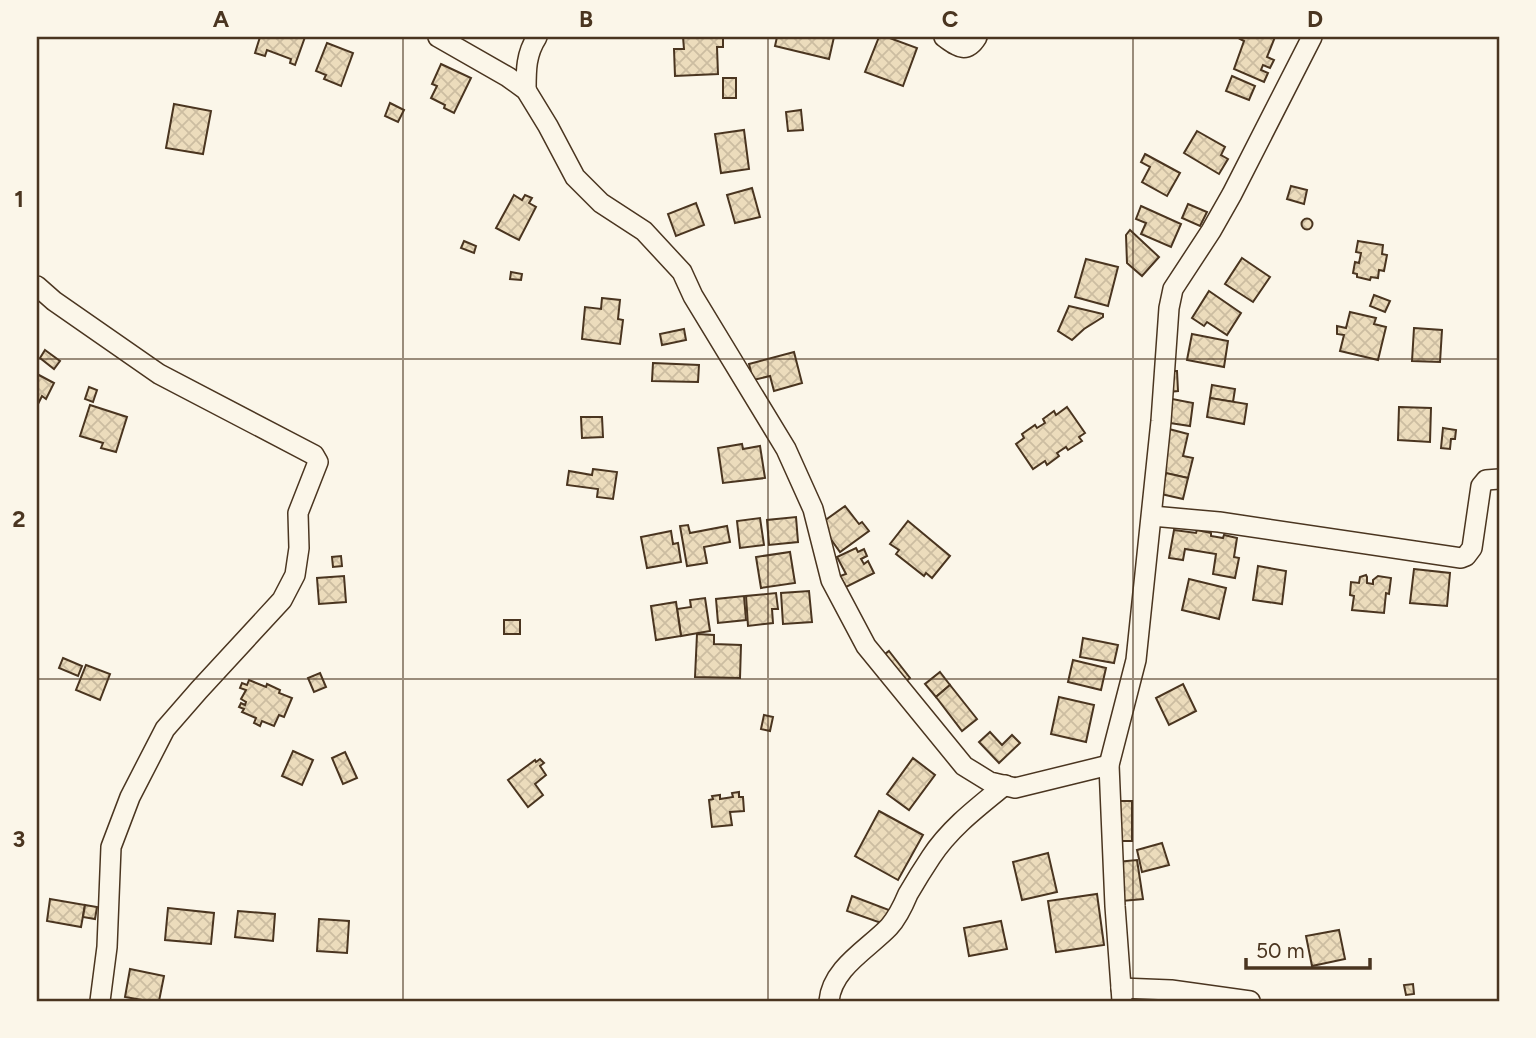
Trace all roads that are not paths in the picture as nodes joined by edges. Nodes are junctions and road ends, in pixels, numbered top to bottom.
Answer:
1 (438, 37) edge
2 (537, 37) edge
3 (944, 37) edge
4 (977, 37) edge
5 (1312, 37) edge
6 (526, 90) junction
7 (37, 286) edge
8 (1499, 480) edge
9 (1152, 516) junction
10 (1109, 765) junction
11 (1005, 785) junction
12 (1121, 994) edge
13 (100, 1001) edge
14 (829, 1001) edge
15 (1250, 1001) edge

1 - 6 street
2 - 6 street
3 - 4 street
5 - 9 street
6 - 11 street
7 - 13 street
8 - 9 street
9 - 10 street
10 - 11 street
10 - 12 street
11 - 14 street
12 - 15 street

